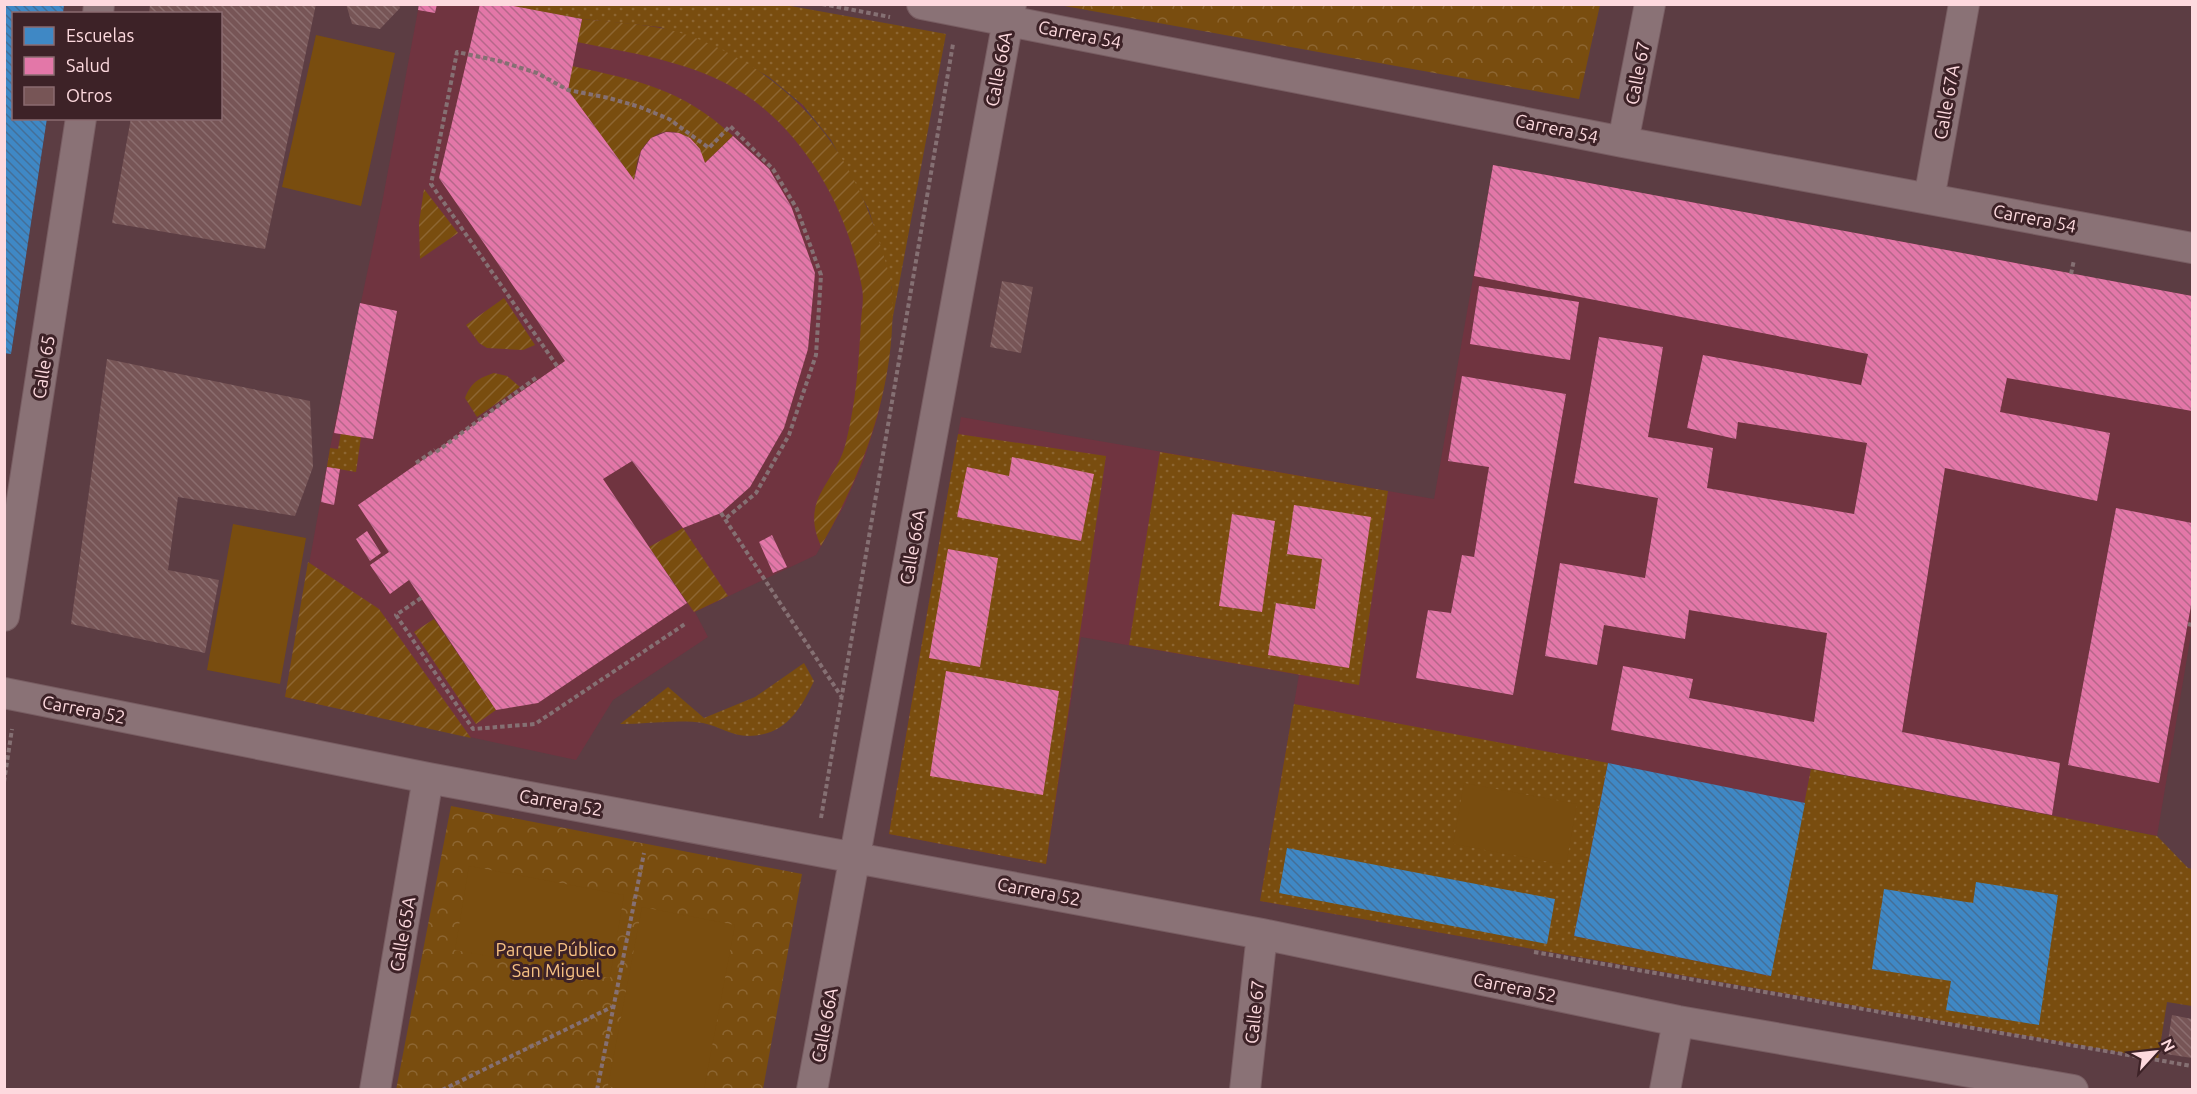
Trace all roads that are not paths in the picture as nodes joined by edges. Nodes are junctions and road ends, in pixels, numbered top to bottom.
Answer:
1 (922, 4) edge
2 (1650, 4) edge
3 (1964, 4) edge
4 (1009, 12) edge
5 (81, 120) edge
6 (1623, 142) junction
7 (1929, 199) junction
8 (2193, 248) edge
9 (4, 616) edge
10 (11, 694) edge
11 (428, 778) junction
12 (857, 857) junction
13 (1262, 934) junction
14 (1678, 1021) junction
15 (375, 1089) edge
16 (812, 1089) edge
17 (1245, 1089) edge
18 (1665, 1089) edge
19 (2073, 1089) edge

1 - 4 street, Carrera 54
2 - 6 street, Calle 67
3 - 7 street, Calle 67A
4 - 6 street, Carrera 54
4 - 12 street, Calle 66A
5 - 9 street, Calle 65
6 - 7 street, Carrera 54
7 - 8 street, Carrera 54
10 - 11 street, Carrera 52
11 - 12 street, Carrera 52
11 - 15 street, Calle 65A
12 - 13 street, Carrera 52
12 - 16 street, Calle 66A
13 - 14 street, Carrera 52
13 - 17 street, Calle 67
14 - 18 street
14 - 19 street, Carrera 52

